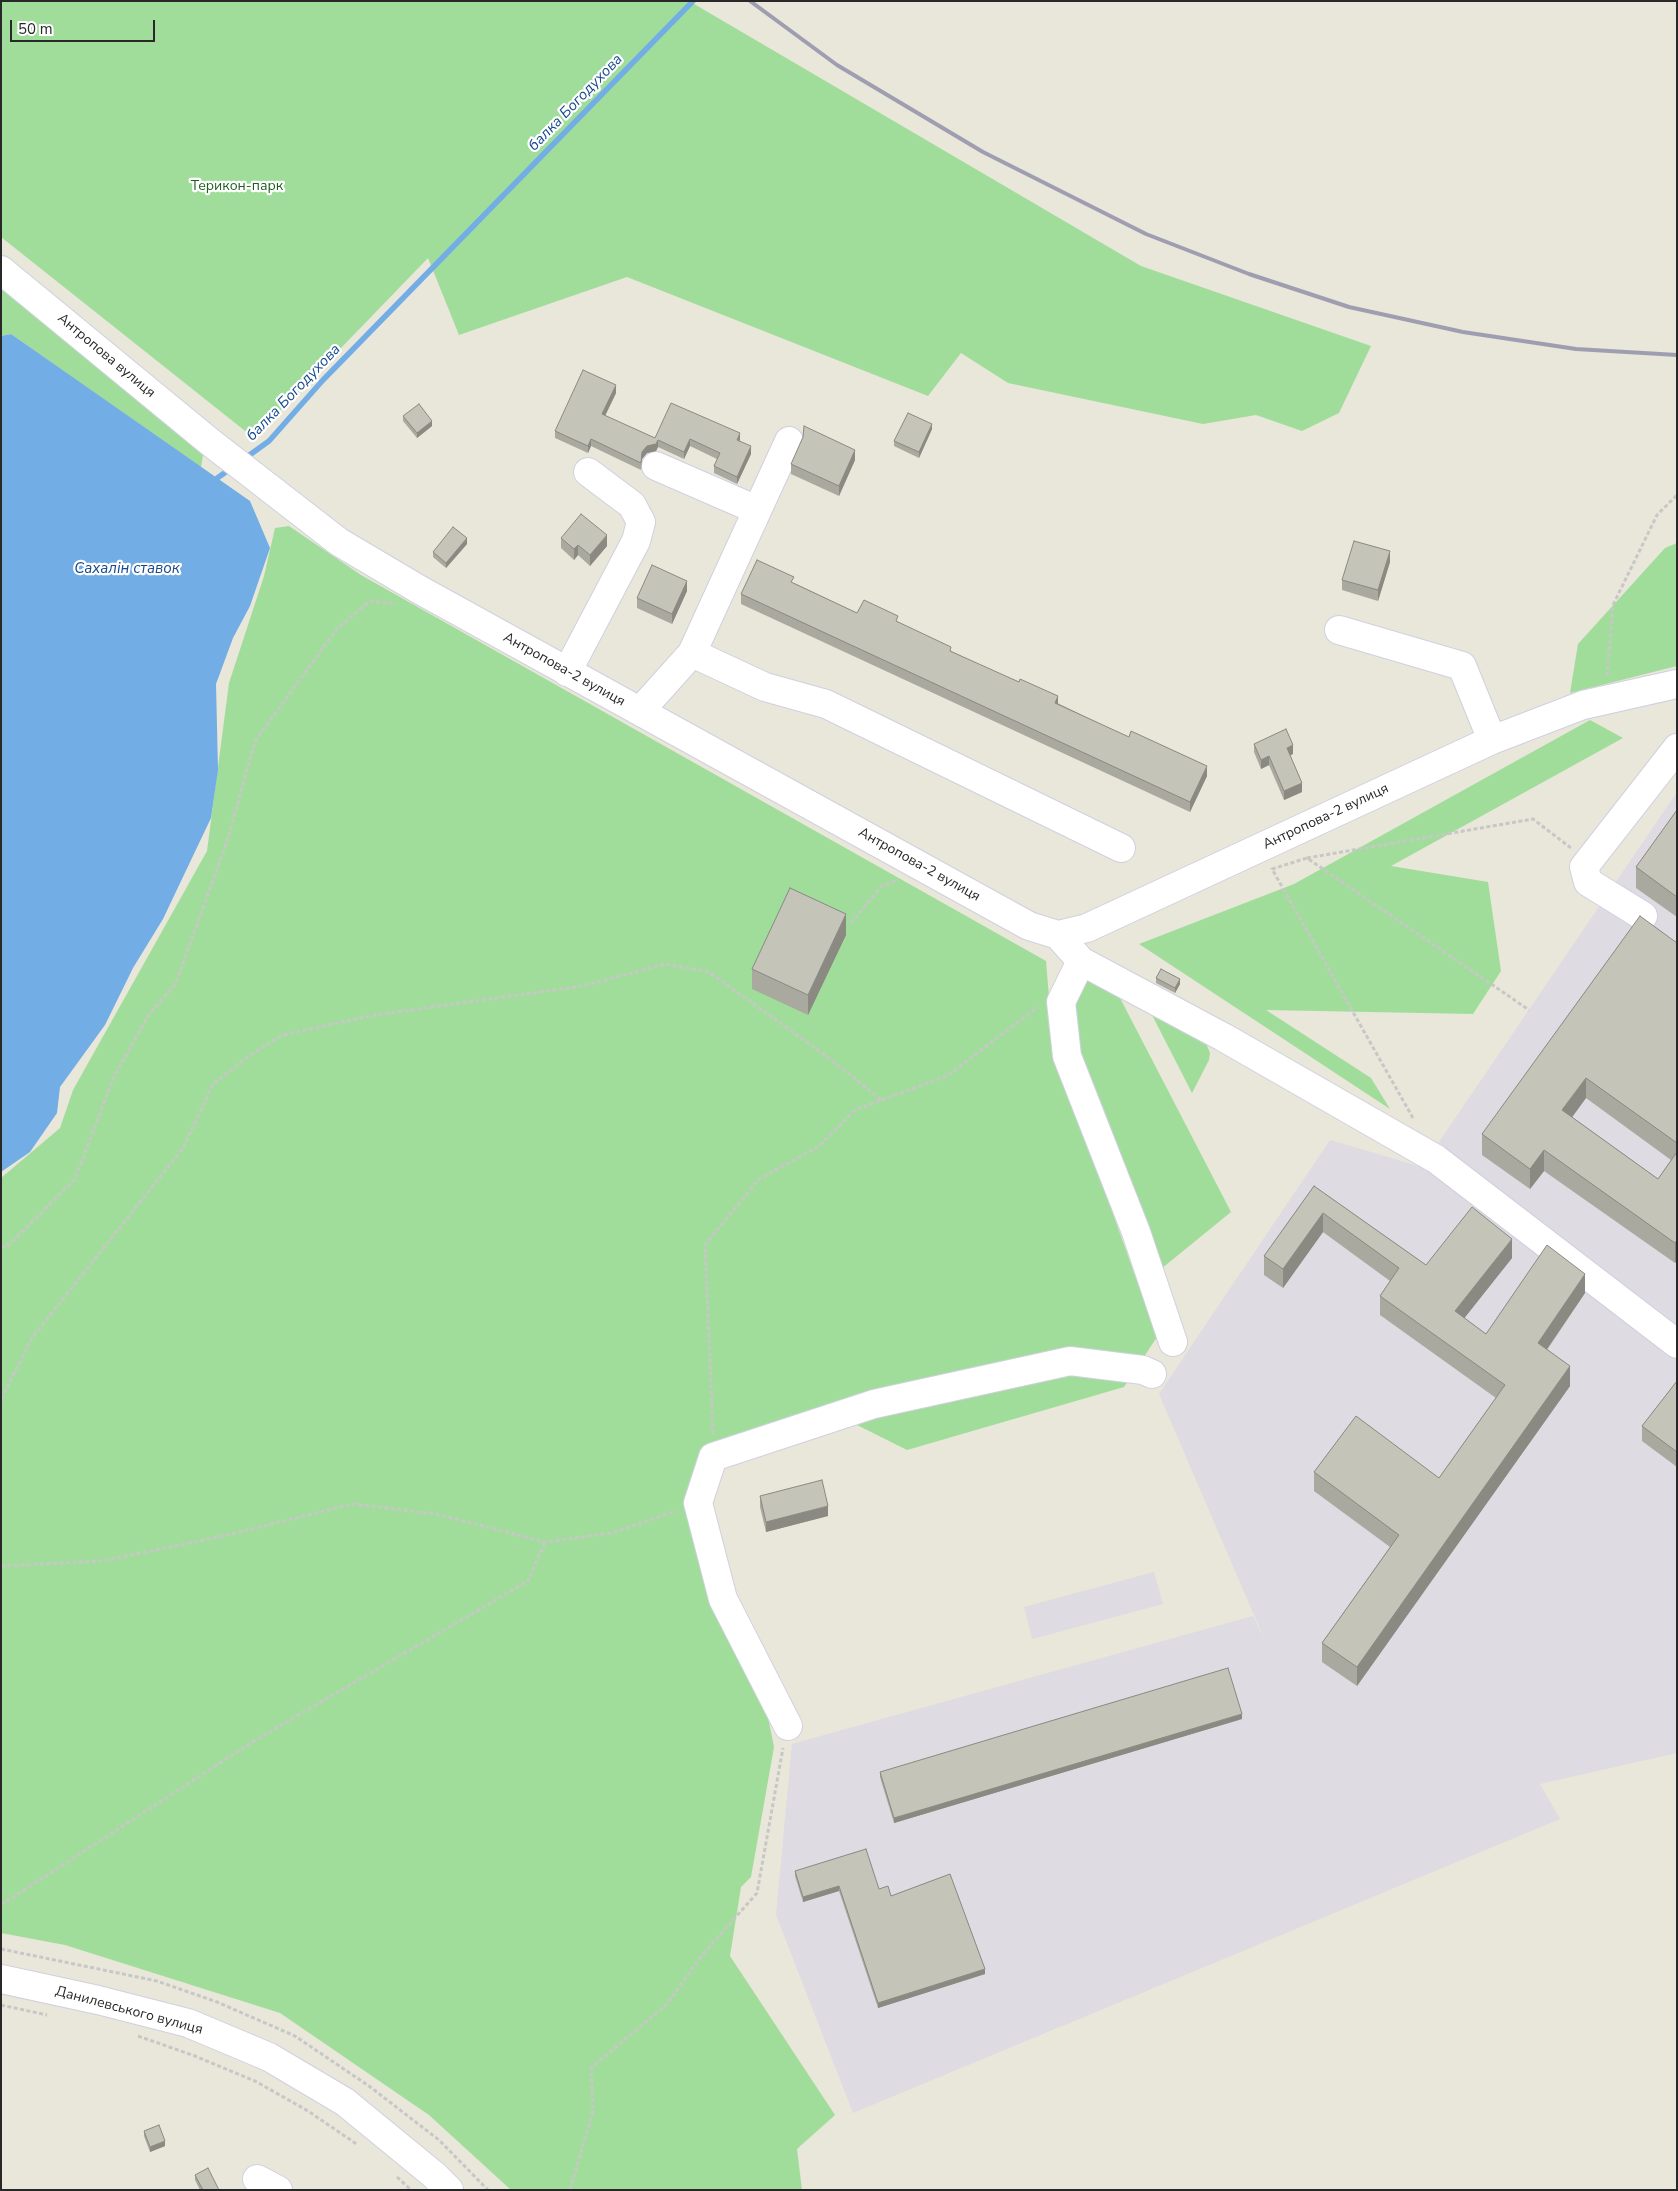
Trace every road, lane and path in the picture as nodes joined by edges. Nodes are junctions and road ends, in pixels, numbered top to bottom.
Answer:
1 (1, 270) edge
2 (789, 441) dead end
3 (210, 442) joint
4 (656, 466) dead end
5 (588, 472) dead end
6 (1677, 495) edge
7 (757, 510) junction
8 (420, 590) junction
9 (1339, 630) dead end
10 (692, 653) junction
11 (567, 672) junction
12 (1677, 684) edge
13 (1604, 700) junction
14 (640, 712) junction
15 (1492, 740) junction
16 (1677, 748) edge
17 (1121, 848) dead end
18 (1307, 858) junction
19 (1589, 862) junction
20 (926, 869) junction
21 (1643, 916) edge
22 (852, 922) dead end
23 (1058, 935) junction
24 (1081, 961) junction
25 (1062, 1002) junction
26 (1529, 1010) dead end
27 (882, 1100) junction
28 (1417, 1125) dead end
29 (1, 1248) edge
30 (1173, 1342) dead end
31 (1677, 1344) edge
32 (1152, 1374) dead end
33 (1, 1399) edge
34 (713, 1457) junction
35 (698, 1503) junction
36 (545, 1542) junction
37 (1, 1566) edge
38 (788, 1726) joint
39 (1, 1905) edge
40 (1, 1979) edge
41 (1, 2005) edge
42 (48, 2015) dead end
43 (135, 2035) dead end
44 (361, 2148) dead end
45 (390, 2171) dead end
46 (410, 2190) edge
47 (449, 2190) edge
48 (570, 2190) edge

1 - 3 street, Антропова вулиця
2 - 7 street
3 - 8 street, Антропова-2 вулиця
4 - 7 street
5 - 11 street
6 - 13 path
7 - 10 street
8 - 11 street, Антропова-2 вулиця
8 - 29 path
9 - 15 street
10 - 14 street
10 - 17 street
11 - 14 street, Антропова-2 вулиця
12 - 13 street, Антропова-2 вулиця
13 - 15 street, Антропова-2 вулиця
14 - 20 street, Антропова-2 вулиця
15 - 23 street, Антропова-2 вулиця
16 - 19 street
18 - 19 path
18 - 26 path
18 - 28 path
19 - 21 street
20 - 22 path
20 - 23 street, Антропова-2 вулиця
23 - 24 street
24 - 25 street
24 - 31 street
25 - 27 path
25 - 30 street
27 - 33 path
27 - 34 path
32 - 34 street
34 - 35 street
35 - 36 path
35 - 38 street
36 - 37 path
36 - 39 path
38 - 48 path
40 - 47 street, Данилевського вулиця
41 - 42 path
43 - 44 path
45 - 46 path

